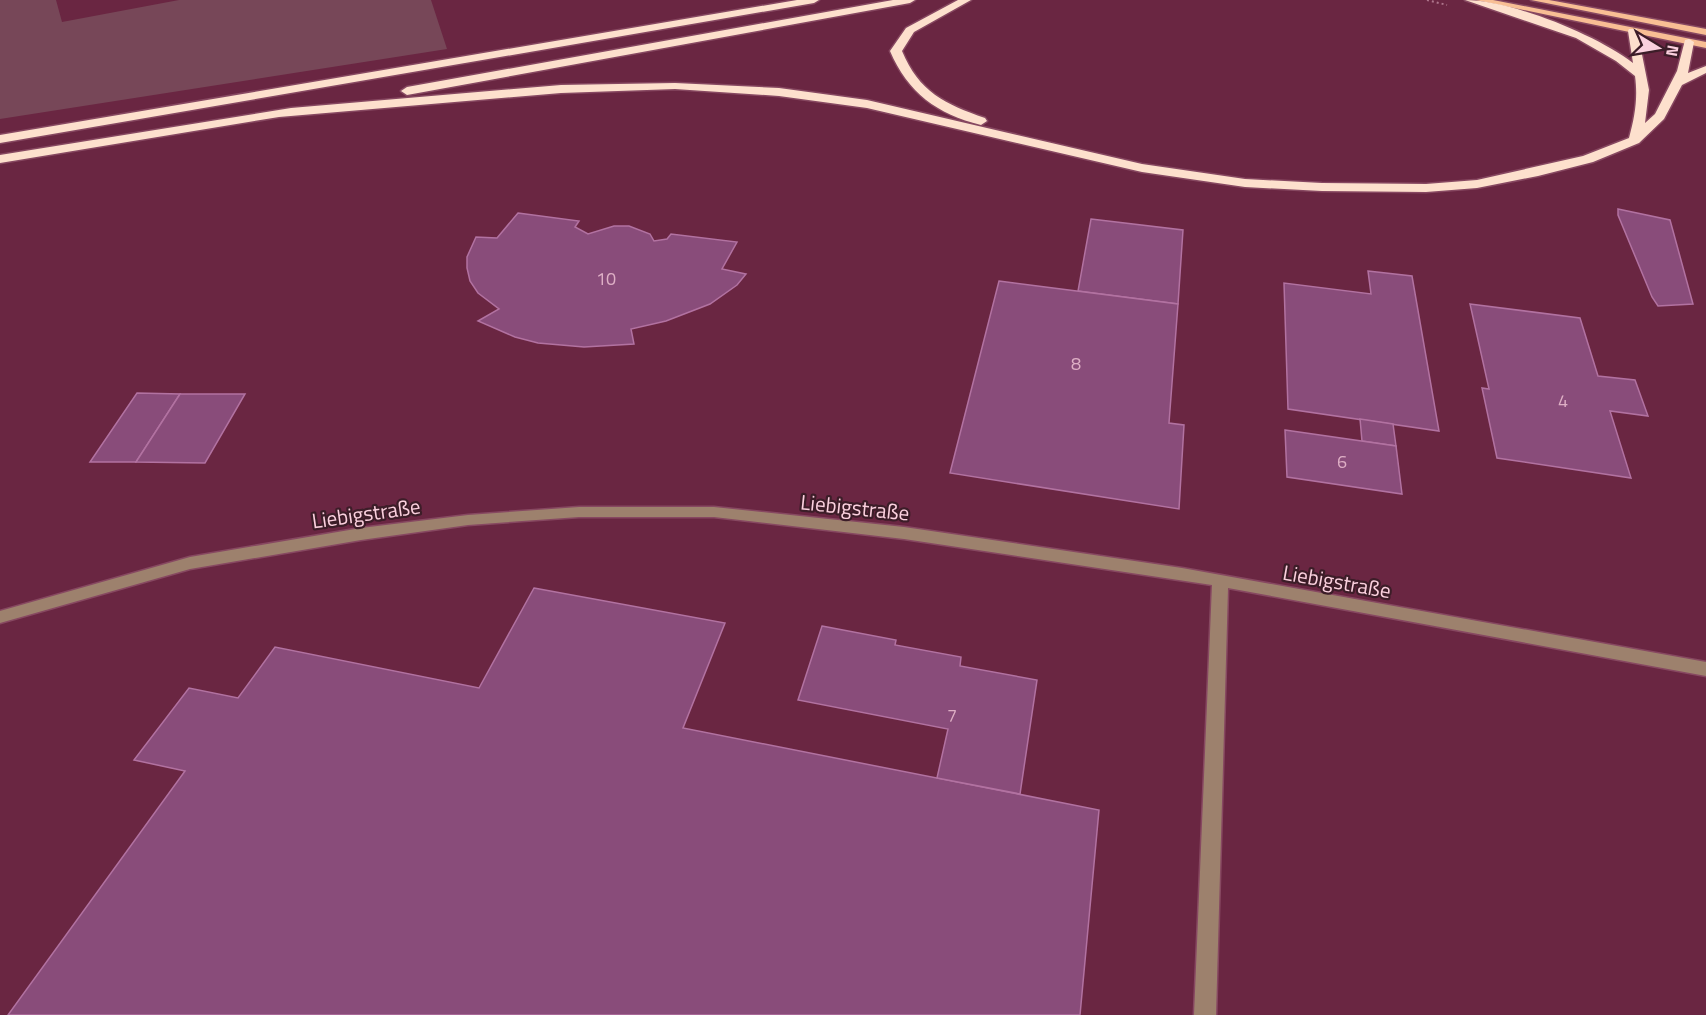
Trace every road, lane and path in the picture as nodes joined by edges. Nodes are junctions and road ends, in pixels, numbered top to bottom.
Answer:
1 (814, 0) edge
2 (910, 0) edge
3 (966, 0) edge
4 (1470, 0) edge
5 (1480, 0) edge
6 (1535, 0) edge
7 (1670, 26) junction
8 (1633, 31) junction
9 (1706, 32) edge
10 (1689, 42) junction
11 (1706, 45) edge
12 (1706, 69) edge
13 (1638, 73) junction
14 (1678, 82) junction
15 (280, 114) junction
16 (0, 140) edge
17 (1635, 140) junction
18 (1068, 150) junction
19 (0, 159) edge
20 (1220, 581) junction
21 (0, 617) edge
22 (1706, 669) edge
23 (1205, 1015) edge

1 - 16 highway
2 - 15 highway
3 - 18 highway
4 - 13 highway
5 - 8 main road
6 - 7 main road
7 - 8 main road
7 - 9 main road
7 - 10 main road
8 - 10 main road
8 - 13 highway
10 - 11 main road
10 - 14 highway
12 - 14 highway
13 - 17 highway
14 - 17 highway
15 - 18 highway
15 - 19 highway
17 - 18 highway
20 - 21 street, Liebigstraße
20 - 22 street, Liebigstraße
20 - 23 street

